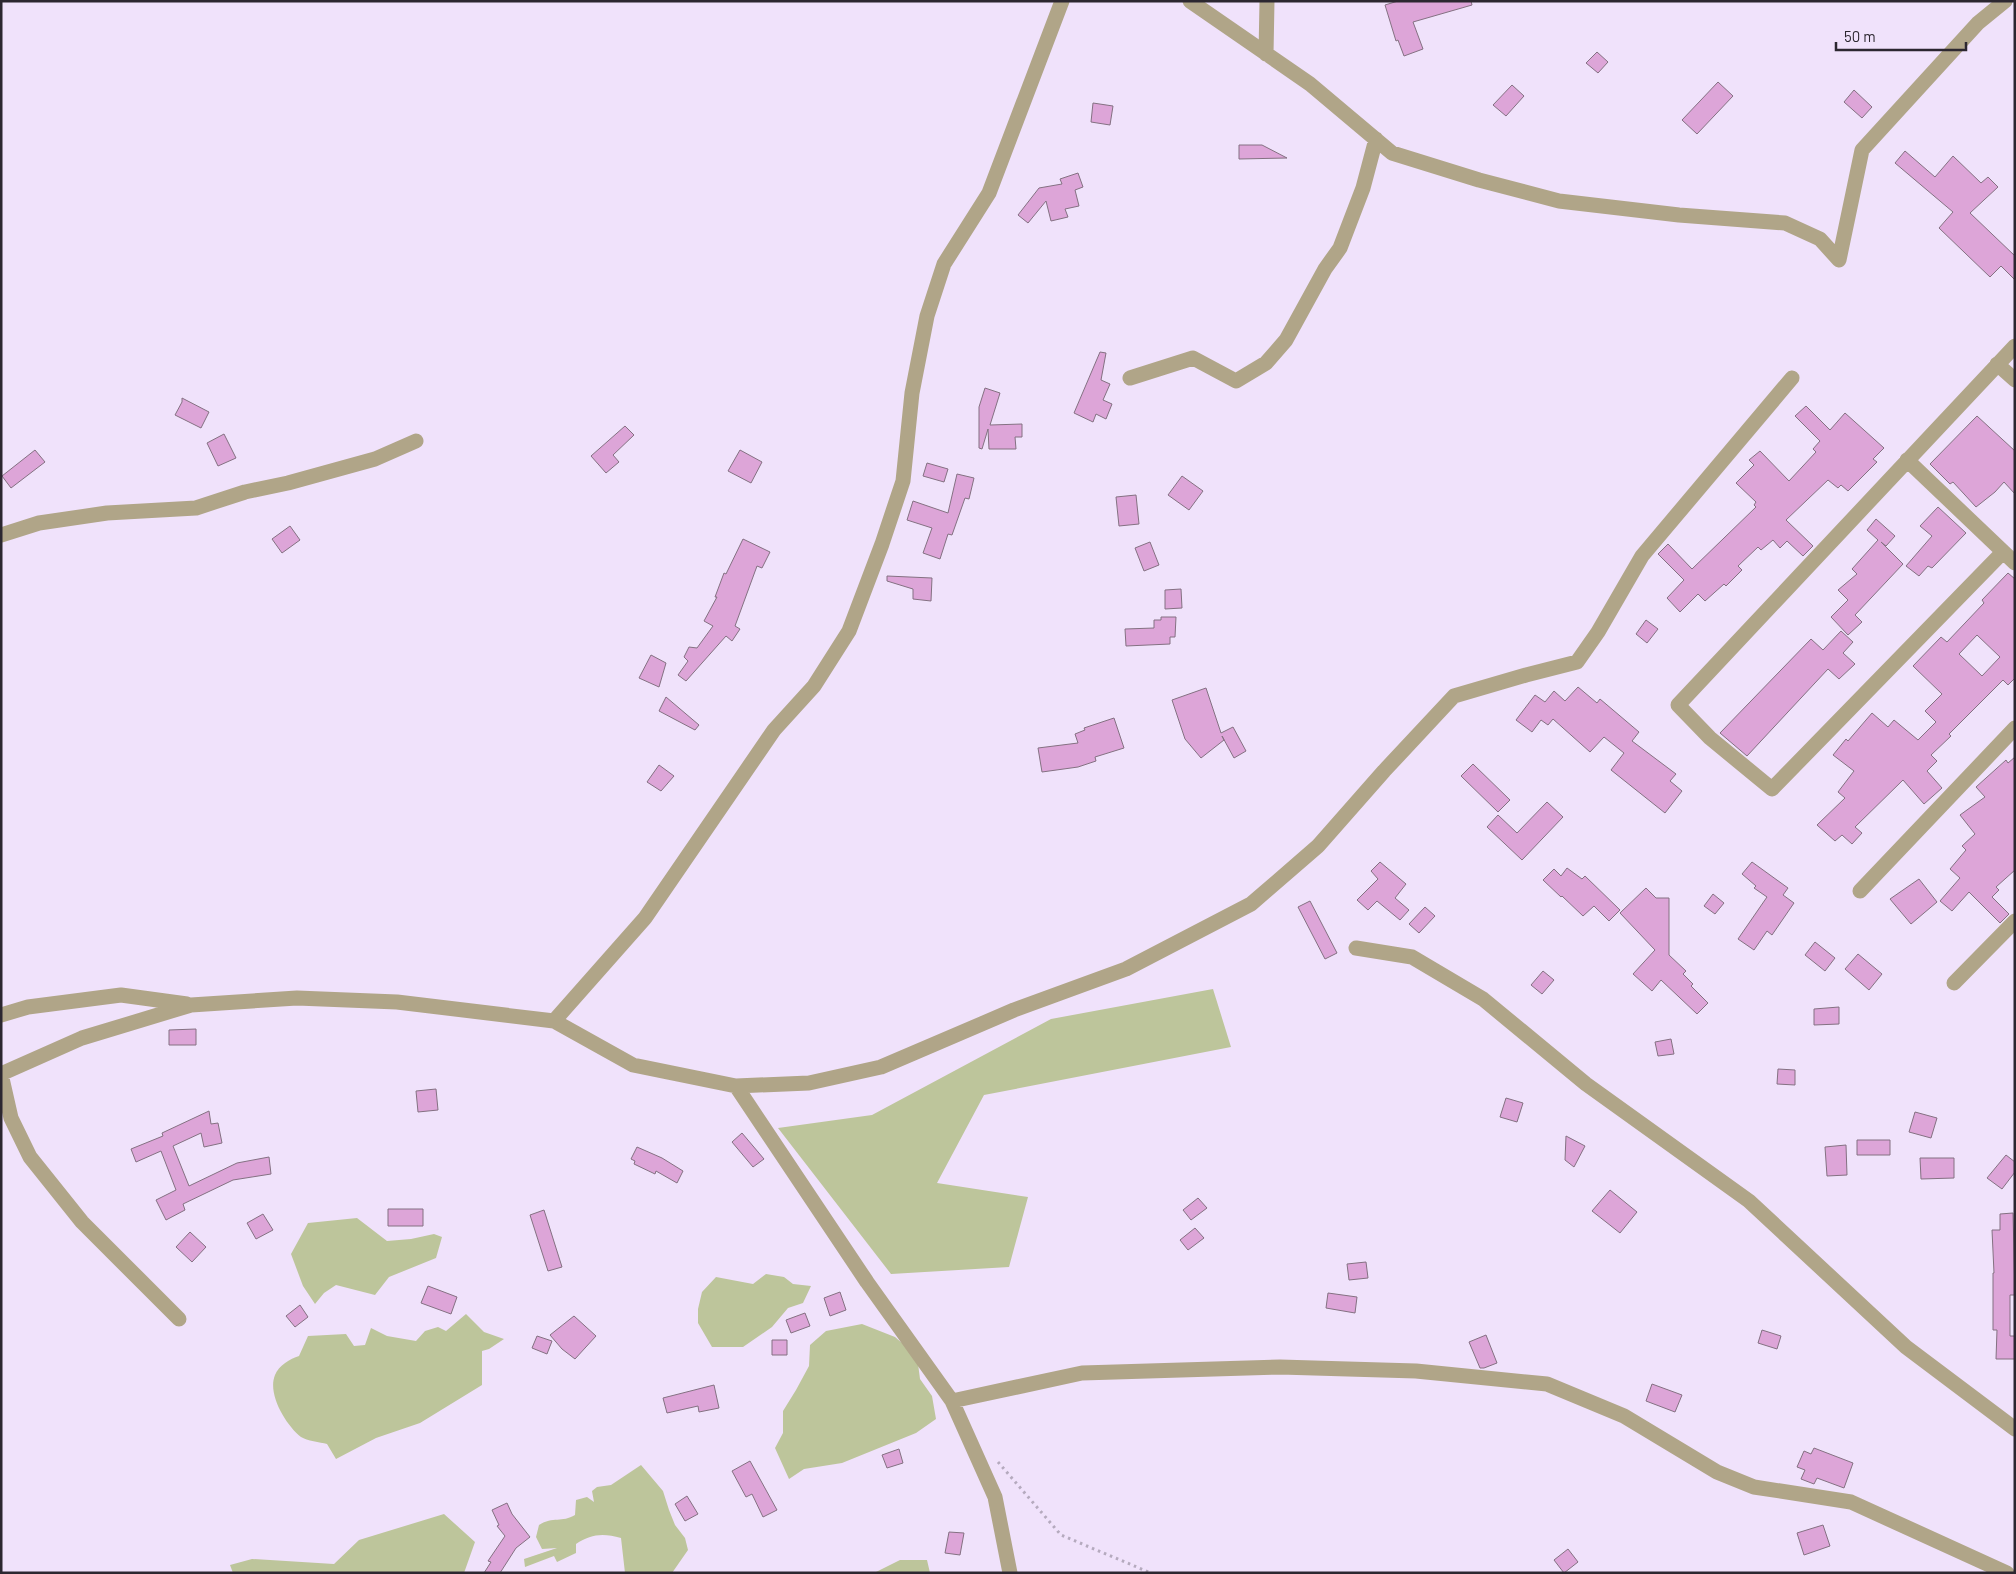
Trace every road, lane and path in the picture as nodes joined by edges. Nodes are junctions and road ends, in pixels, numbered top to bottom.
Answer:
1 (1062, 1) edge
2 (1190, 1) edge
3 (1267, 1) edge
4 (2005, 1) edge
5 (1266, 54) junction
6 (1376, 140) junction
7 (2015, 346) edge
8 (1997, 364) junction
9 (1130, 378) dead end
10 (1792, 378) dead end
11 (2015, 380) edge
12 (416, 440) dead end
13 (1907, 460) junction
14 (1, 535) edge
15 (2003, 552) junction
16 (2015, 564) edge
17 (2015, 728) edge
18 (1860, 891) dead end
19 (2015, 921) edge
20 (1356, 948) dead end
21 (1954, 983) dead end
22 (191, 1004) junction
23 (1, 1015) edge
24 (554, 1021) junction
25 (1, 1074) edge
26 (736, 1086) junction
27 (179, 1318) dead end
28 (952, 1401) junction
29 (2015, 1429) edge
30 (997, 1461) dead end
31 (1010, 1573) edge
32 (1152, 1573) edge
33 (2007, 1573) edge

1 - 24 street
2 - 5 street
3 - 5 street
4 - 6 street
5 - 6 street
6 - 9 street
7 - 8 street
8 - 11 street
8 - 13 street
10 - 26 street
12 - 14 street
13 - 15 street
13 - 15 street
15 - 16 street
17 - 18 street
19 - 21 street
20 - 29 street
22 - 23 street
22 - 24 street
22 - 25 street
24 - 26 street
25 - 27 street
26 - 28 street
28 - 31 street
28 - 33 street
30 - 32 path

